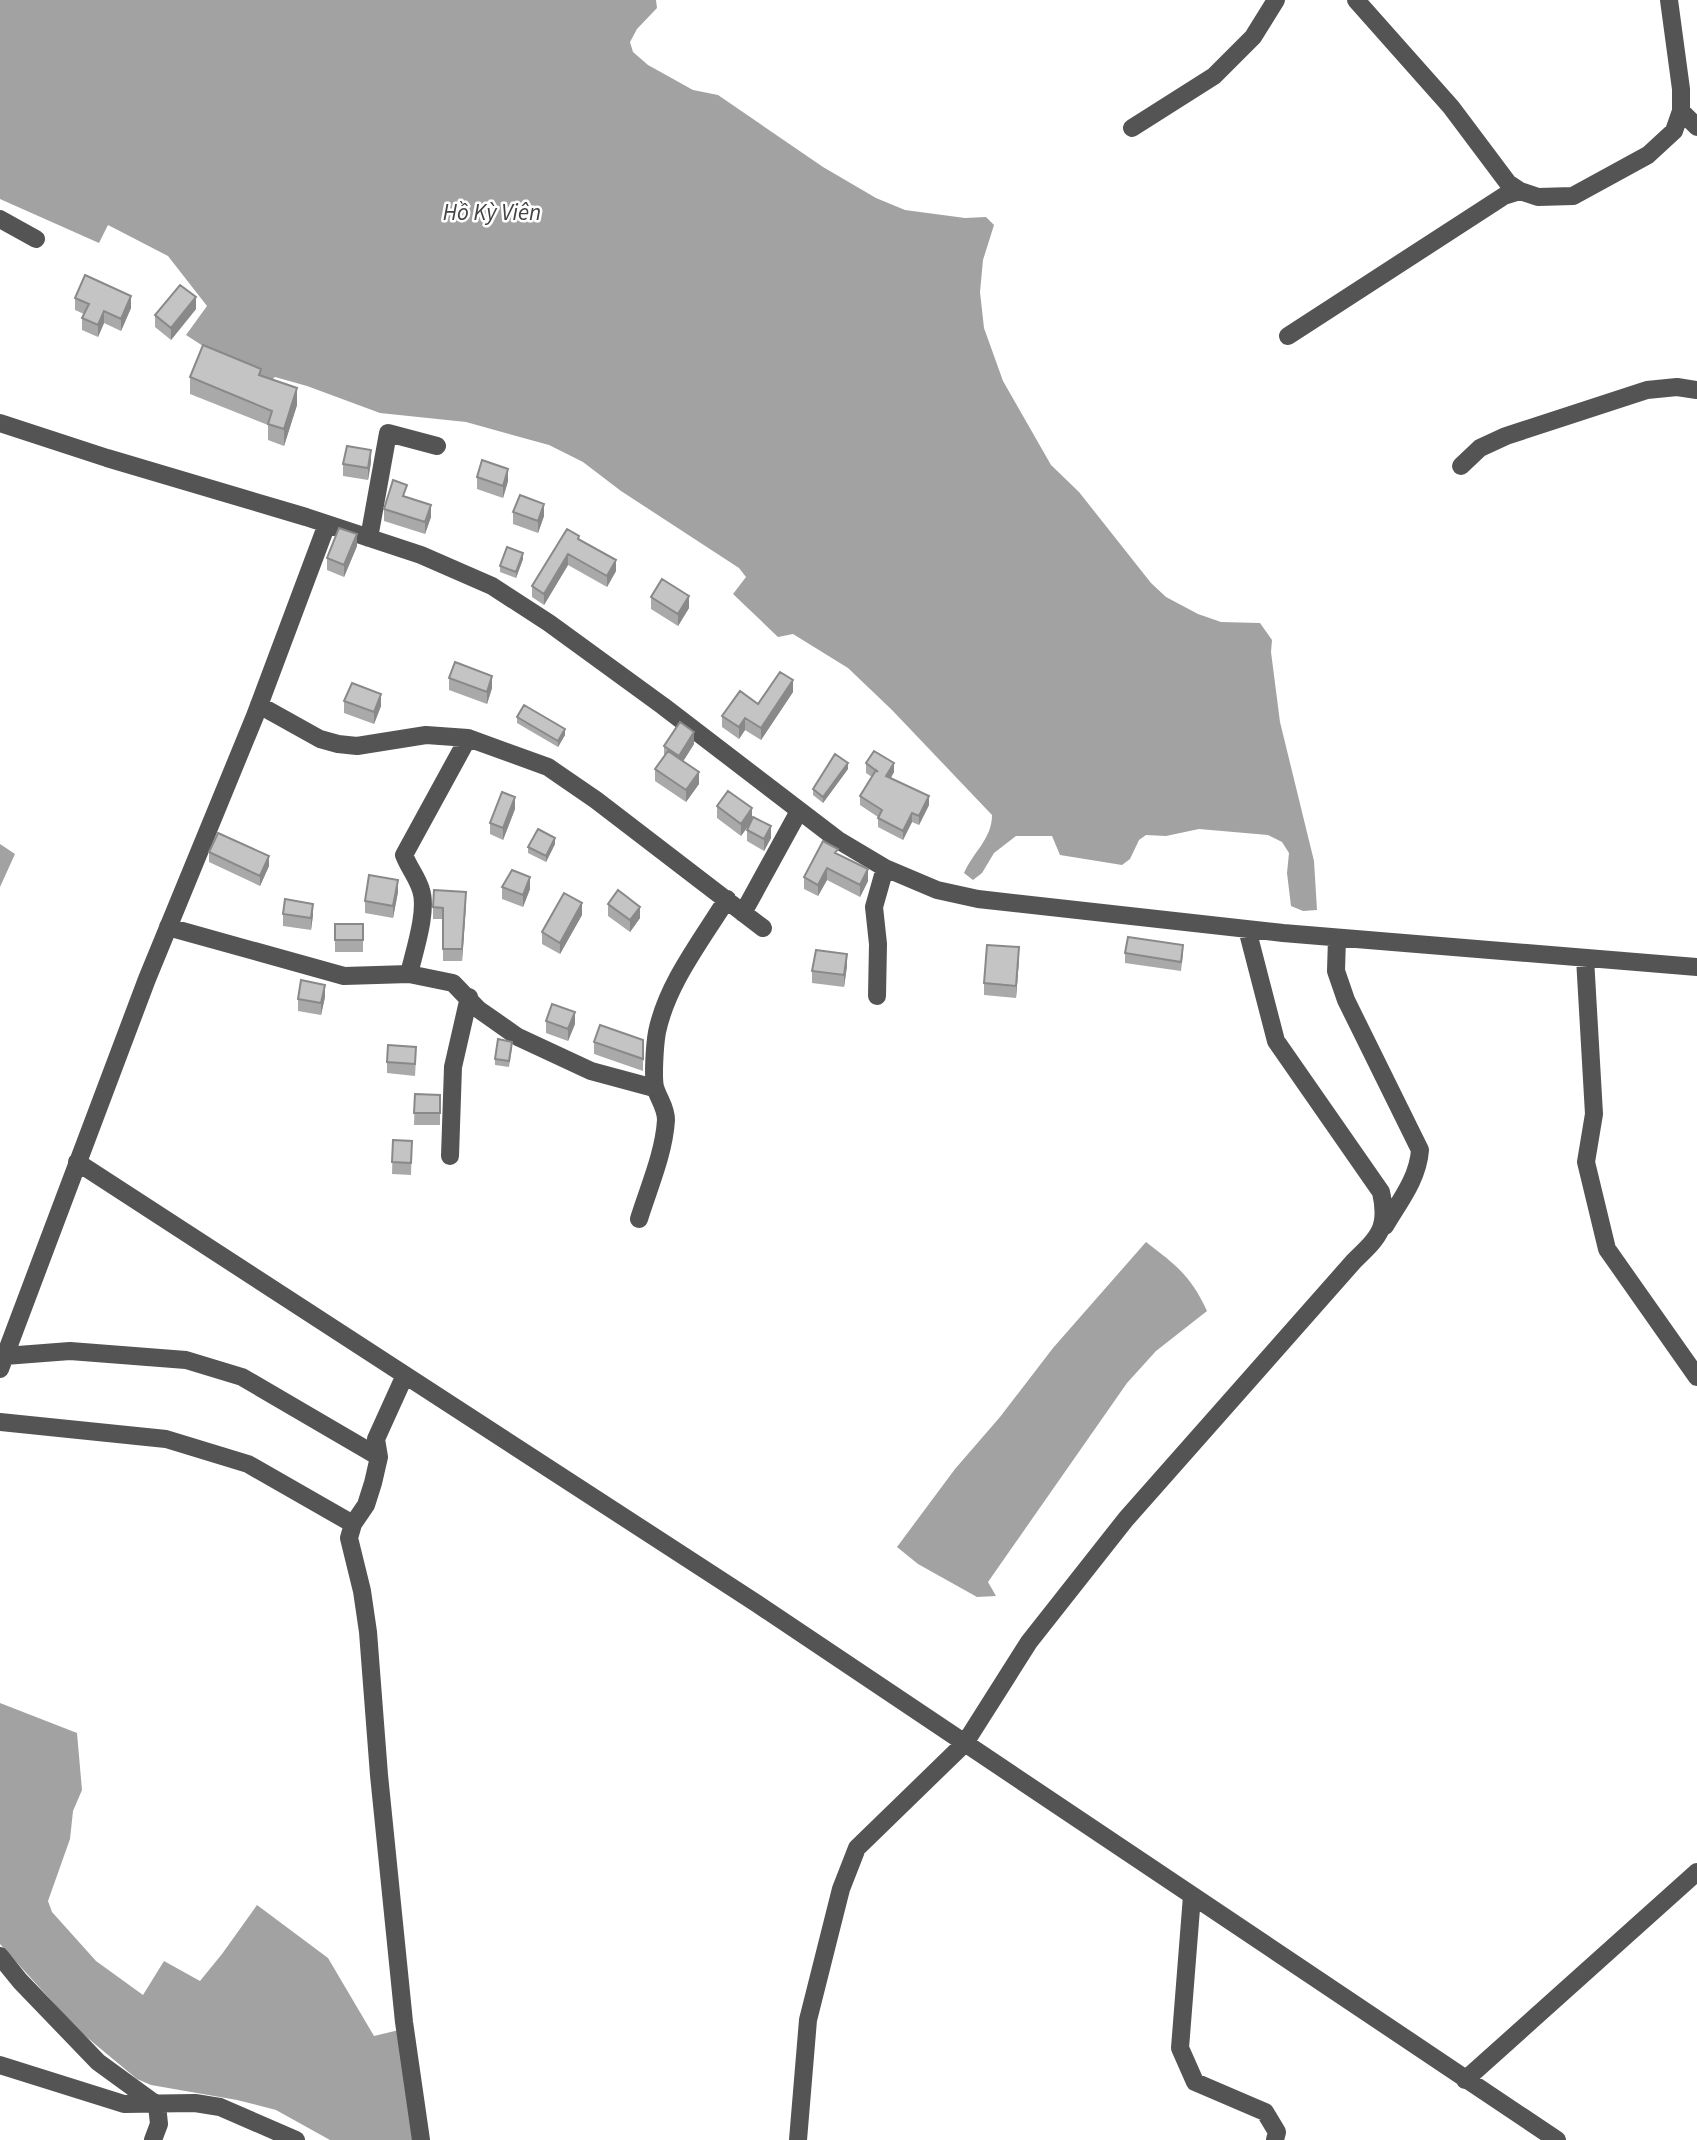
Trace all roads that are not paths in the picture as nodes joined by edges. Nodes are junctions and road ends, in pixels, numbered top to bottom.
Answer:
1 (1276, 0) edge
2 (1356, 0) edge
3 (1669, 0) edge
4 (1681, 111) junction
5 (1697, 127) edge
6 (1132, 128) dead end
7 (1520, 191) junction
8 (0, 219) edge
9 (36, 239) dead end
10 (1288, 336) dead end
11 (1697, 390) edge
12 (0, 423) edge
13 (437, 446) dead end
14 (1461, 466) dead end
15 (327, 524) junction
16 (369, 538) junction
17 (259, 705) junction
18 (468, 738) junction
19 (799, 811) junction
20 (886, 868) junction
21 (727, 900) junction
22 (743, 912) junction
23 (168, 928) junction
24 (763, 928) dead end
25 (1247, 929) junction
26 (1337, 938) junction
27 (1585, 958) junction
28 (1697, 967) edge
29 (409, 974) junction
30 (877, 996) dead end
31 (468, 997) junction
32 (654, 1088) junction
33 (450, 1156) dead end
34 (77, 1162) junction
35 (639, 1219) dead end
36 (1383, 1229) junction
37 (2, 1362) edge
38 (405, 1375) junction
39 (1697, 1377) edge
40 (0, 1422) edge
41 (379, 1457) junction
42 (353, 1524) junction
43 (965, 1743) junction
44 (1697, 1872) edge
45 (1192, 1896) junction
46 (0, 1956) edge
47 (0, 2065) edge
48 (1465, 2080) junction
49 (157, 2105) junction
50 (153, 2140) edge
51 (296, 2140) edge
52 (422, 2140) edge
53 (798, 2140) edge
54 (1275, 2140) edge
55 (1557, 2140) edge

1 - 6 street
2 - 7 street
3 - 4 street
4 - 5 street
4 - 7 street
7 - 10 street
8 - 9 street
11 - 14 street
12 - 15 street
13 - 16 street
15 - 16 street
15 - 17 street
16 - 19 street
17 - 18 street
17 - 23 street
18 - 21 street
18 - 29 street
19 - 20 street
19 - 22 street
20 - 25 street
20 - 30 street
21 - 22 street
21 - 32 street
22 - 24 street
23 - 29 street
23 - 34 street
25 - 26 street
25 - 36 street
26 - 27 street
26 - 36 street
27 - 28 street
27 - 39 street
29 - 31 street
31 - 32 street
31 - 33 street
32 - 35 street
34 - 37 street
34 - 38 street
36 - 43 street
37 - 41 street
38 - 41 street
38 - 43 street
40 - 42 street
41 - 42 street
42 - 52 street
43 - 45 street
43 - 53 street
44 - 48 street
45 - 48 street
45 - 54 street
46 - 49 street
47 - 49 street
48 - 55 street
49 - 50 street
49 - 51 street

